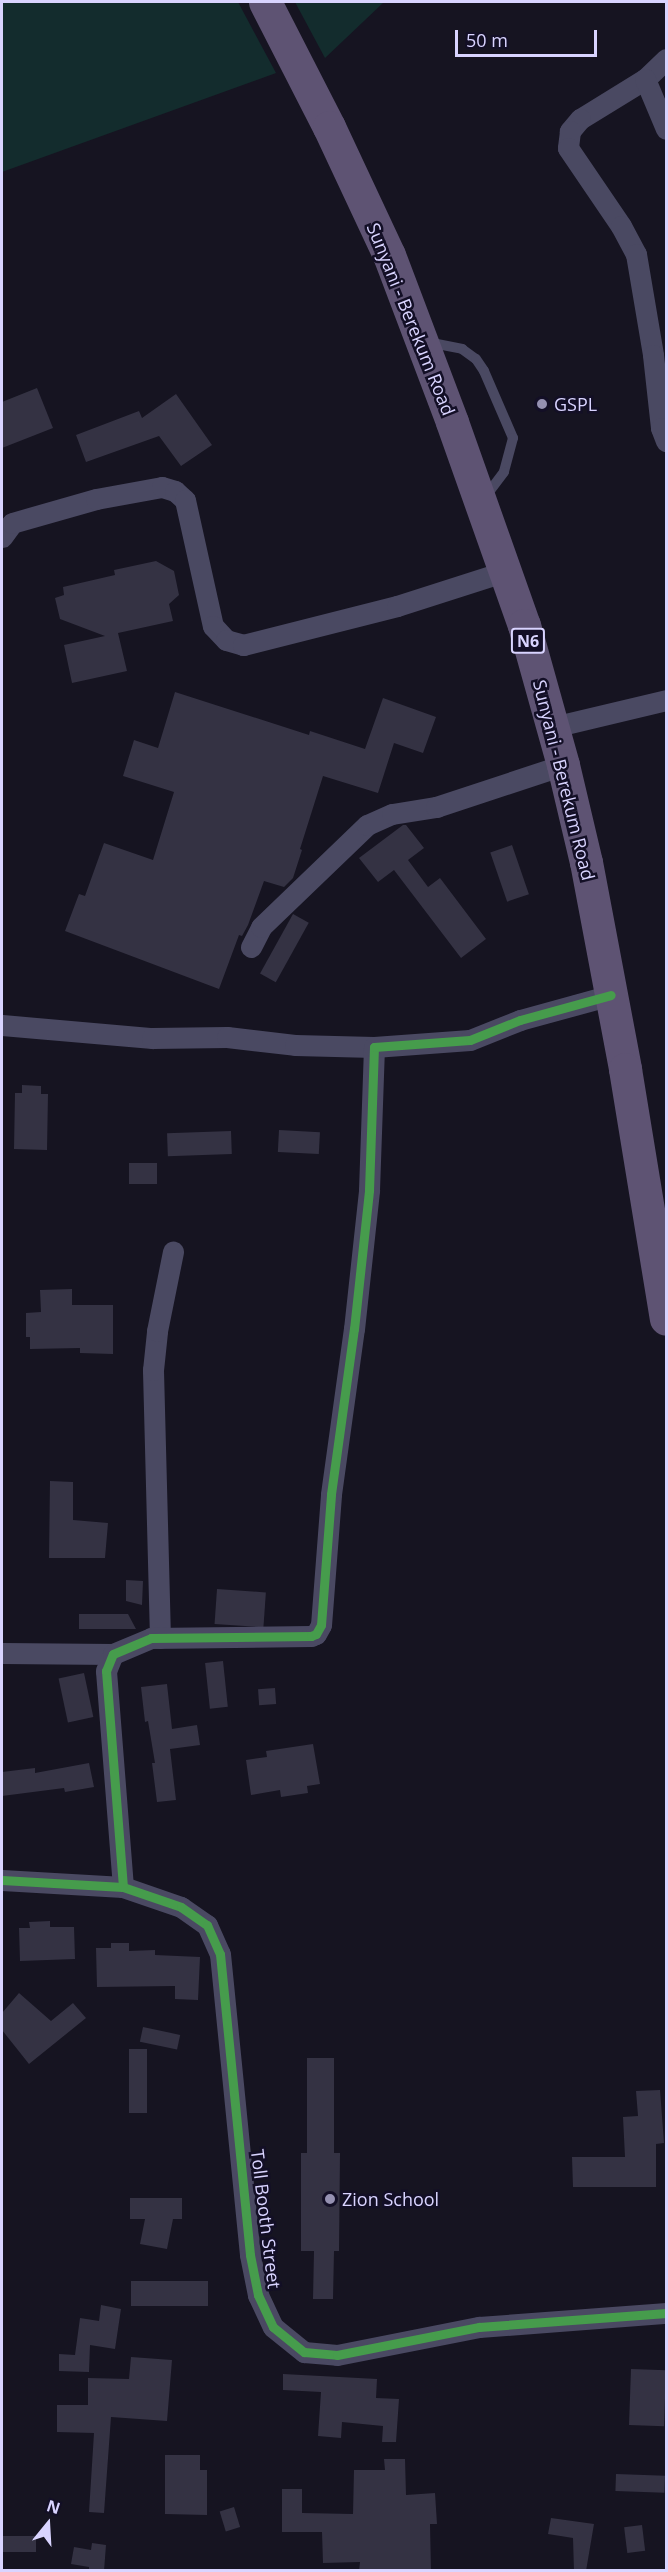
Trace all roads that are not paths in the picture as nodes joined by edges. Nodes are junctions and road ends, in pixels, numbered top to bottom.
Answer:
1 (265, 2) edge
2 (666, 59) edge
3 (645, 79) junction
4 (666, 129) edge
5 (421, 341) junction
6 (666, 441) edge
7 (481, 502) junction
8 (2, 537) edge
9 (506, 571) junction
10 (666, 700) edge
11 (553, 727) junction
12 (563, 765) junction
13 (251, 947) dead end
14 (611, 995) junction
15 (2, 1025) edge
16 (374, 1047) junction
17 (173, 1252) dead end
18 (666, 1319) edge
19 (160, 1638) junction
20 (2, 1653) edge
21 (113, 1654) junction
22 (2, 1880) edge
23 (123, 1887) junction
24 (666, 2313) edge

1 - 5 main road, Sunyani - Berekum Road / N6
2 - 3 street
3 - 4 street
3 - 6 street
5 - 7 main road, Sunyani - Berekum Road / N6
5 - 7 lane
7 - 9 main road, Sunyani - Berekum Road / N6
8 - 9 street
9 - 11 main road, Sunyani - Berekum Road / N6
10 - 11 street
11 - 12 main road, Sunyani - Berekum Road / N6
12 - 13 street
12 - 14 main road, Sunyani - Berekum Road / N6
14 - 16 street
14 - 18 main road, Sunyani - Berekum Road / N6
15 - 16 street
16 - 19 street
17 - 19 street
19 - 21 street
20 - 21 street
21 - 23 street
22 - 23 street, Toll Booth Street
23 - 24 street, Toll Booth Street

